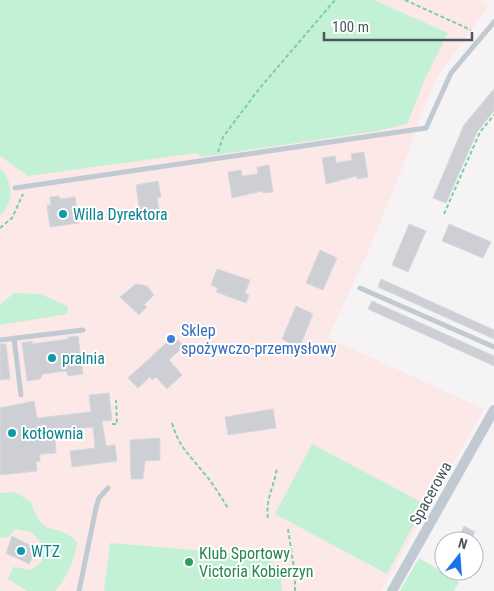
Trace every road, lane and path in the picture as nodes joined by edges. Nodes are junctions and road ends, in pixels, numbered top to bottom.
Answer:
1 (335, 0) edge
2 (405, 0) edge
3 (415, 0) edge
4 (414, 5) junction
5 (494, 22) edge
6 (471, 30) dead end
7 (494, 114) edge
8 (215, 158) junction
9 (15, 188) dead end
10 (444, 214) dead end
11 (12, 218) dead end
12 (0, 228) edge
13 (360, 288) dead end
14 (83, 330) dead end
15 (14, 338) junction
16 (0, 340) edge
17 (494, 347) edge
18 (21, 394) dead end
19 (116, 400) dead end
20 (494, 410) edge
21 (172, 423) dead end
22 (112, 424) dead end
23 (277, 467) dead end
24 (108, 488) dead end
25 (228, 508) dead end
26 (268, 518) dead end
27 (288, 529) dead end
28 (79, 591) edge
29 (295, 591) edge
30 (392, 591) edge

1 - 8 path
2 - 4 path
3 - 4 path
4 - 6 path
5 - 8 lane
7 - 10 path
8 - 9 lane
11 - 12 path
13 - 17 lane
14 - 15 lane
15 - 16 lane
15 - 18 lane
19 - 22 path
20 - 30 street, Spacerowa
21 - 25 path
23 - 26 path
24 - 28 lane
27 - 29 path

